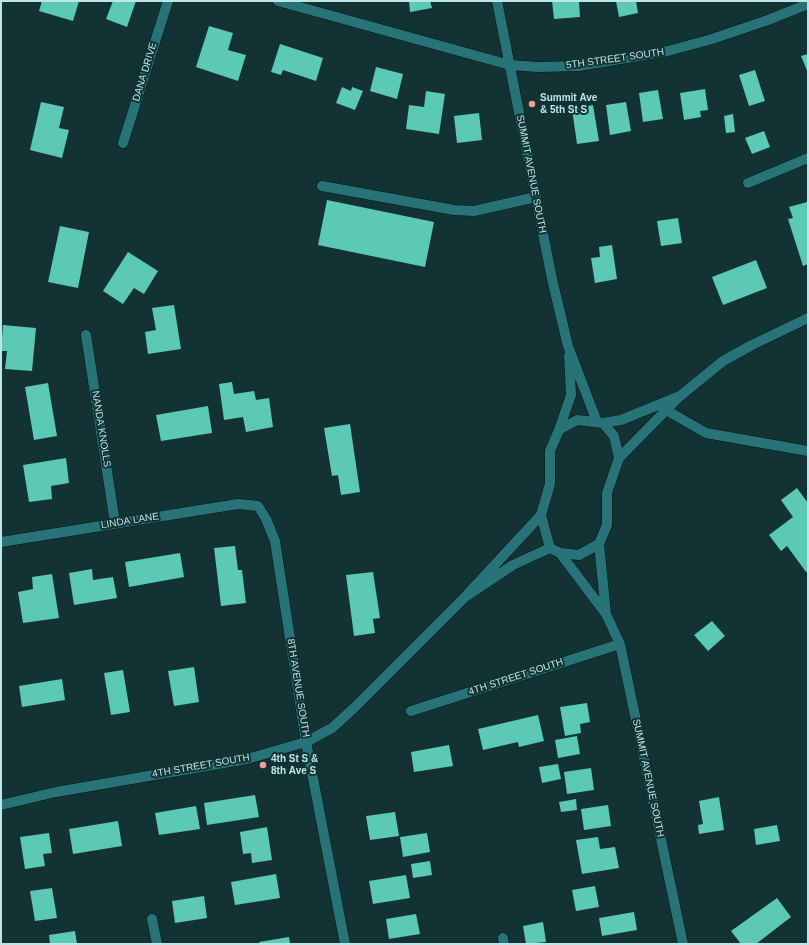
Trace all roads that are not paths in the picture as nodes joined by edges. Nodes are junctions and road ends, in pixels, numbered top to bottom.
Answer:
1 (168, 1) edge
2 (278, 1) edge
3 (497, 1) edge
4 (808, 4) edge
5 (510, 65) junction
6 (123, 143) dead end
7 (808, 158) edge
8 (748, 183) dead end
9 (322, 186) dead end
10 (536, 197) junction
11 (808, 318) edge
12 (86, 335) dead end
13 (568, 346) junction
14 (680, 396) junction
15 (666, 410) junction
16 (600, 422) junction
17 (559, 430) junction
18 (808, 451) edge
19 (619, 458) junction
20 (258, 506) joint
21 (541, 515) junction
22 (115, 523) junction
23 (1, 542) edge
24 (599, 544) junction
25 (550, 548) junction
26 (560, 553) junction
27 (465, 597) junction
28 (606, 614) junction
29 (620, 644) junction
30 (411, 710) dead end
31 (306, 742) junction
32 (1, 805) edge
33 (152, 919) dead end
34 (157, 944) edge
35 (345, 944) edge
36 (683, 944) edge

1 - 6 street, DANA DRIVE
2 - 5 street, 5TH STREET SOUTH
3 - 5 street, SUMMIT AVENUE SOUTH
4 - 5 street, 5TH STREET SOUTH
5 - 10 street, SUMMIT AVENUE SOUTH
7 - 8 street
9 - 10 street
10 - 13 street, SUMMIT AVENUE SOUTH
11 - 14 street
12 - 22 street, NANDA KNOLLS
13 - 16 street, SUMMIT AVENUE SOUTH
13 - 17 street, SUMMIT AVENUE SOUTH
14 - 15 street
14 - 16 street
15 - 18 street
15 - 19 street
16 - 17 street
16 - 19 street, SUMMIT AVENUE SOUTH
17 - 21 street, SUMMIT AVENUE SOUTH
19 - 24 street, SUMMIT AVENUE SOUTH
20 - 22 street, LINDA LANE
20 - 31 street, 8TH AVENUE SOUTH
21 - 25 street
21 - 27 street, 4TH STREET SOUTH
22 - 23 street, LINDA LANE
24 - 26 street, SUMMIT AVENUE SOUTH
24 - 28 street, SUMMIT AVENUE SOUTH
25 - 26 street, SUMMIT AVENUE SOUTH
25 - 27 street, 4TH STREET SOUTH
26 - 28 street, SUMMIT AVENUE SOUTH
27 - 31 street, 4TH STREET SOUTH
28 - 29 street, SUMMIT AVENUE SOUTH
29 - 30 street, 4TH STREET SOUTH
29 - 36 street, SUMMIT AVENUE SOUTH
31 - 32 street, 4TH STREET SOUTH
31 - 35 street, 8TH AVENUE SOUTH
33 - 34 street

